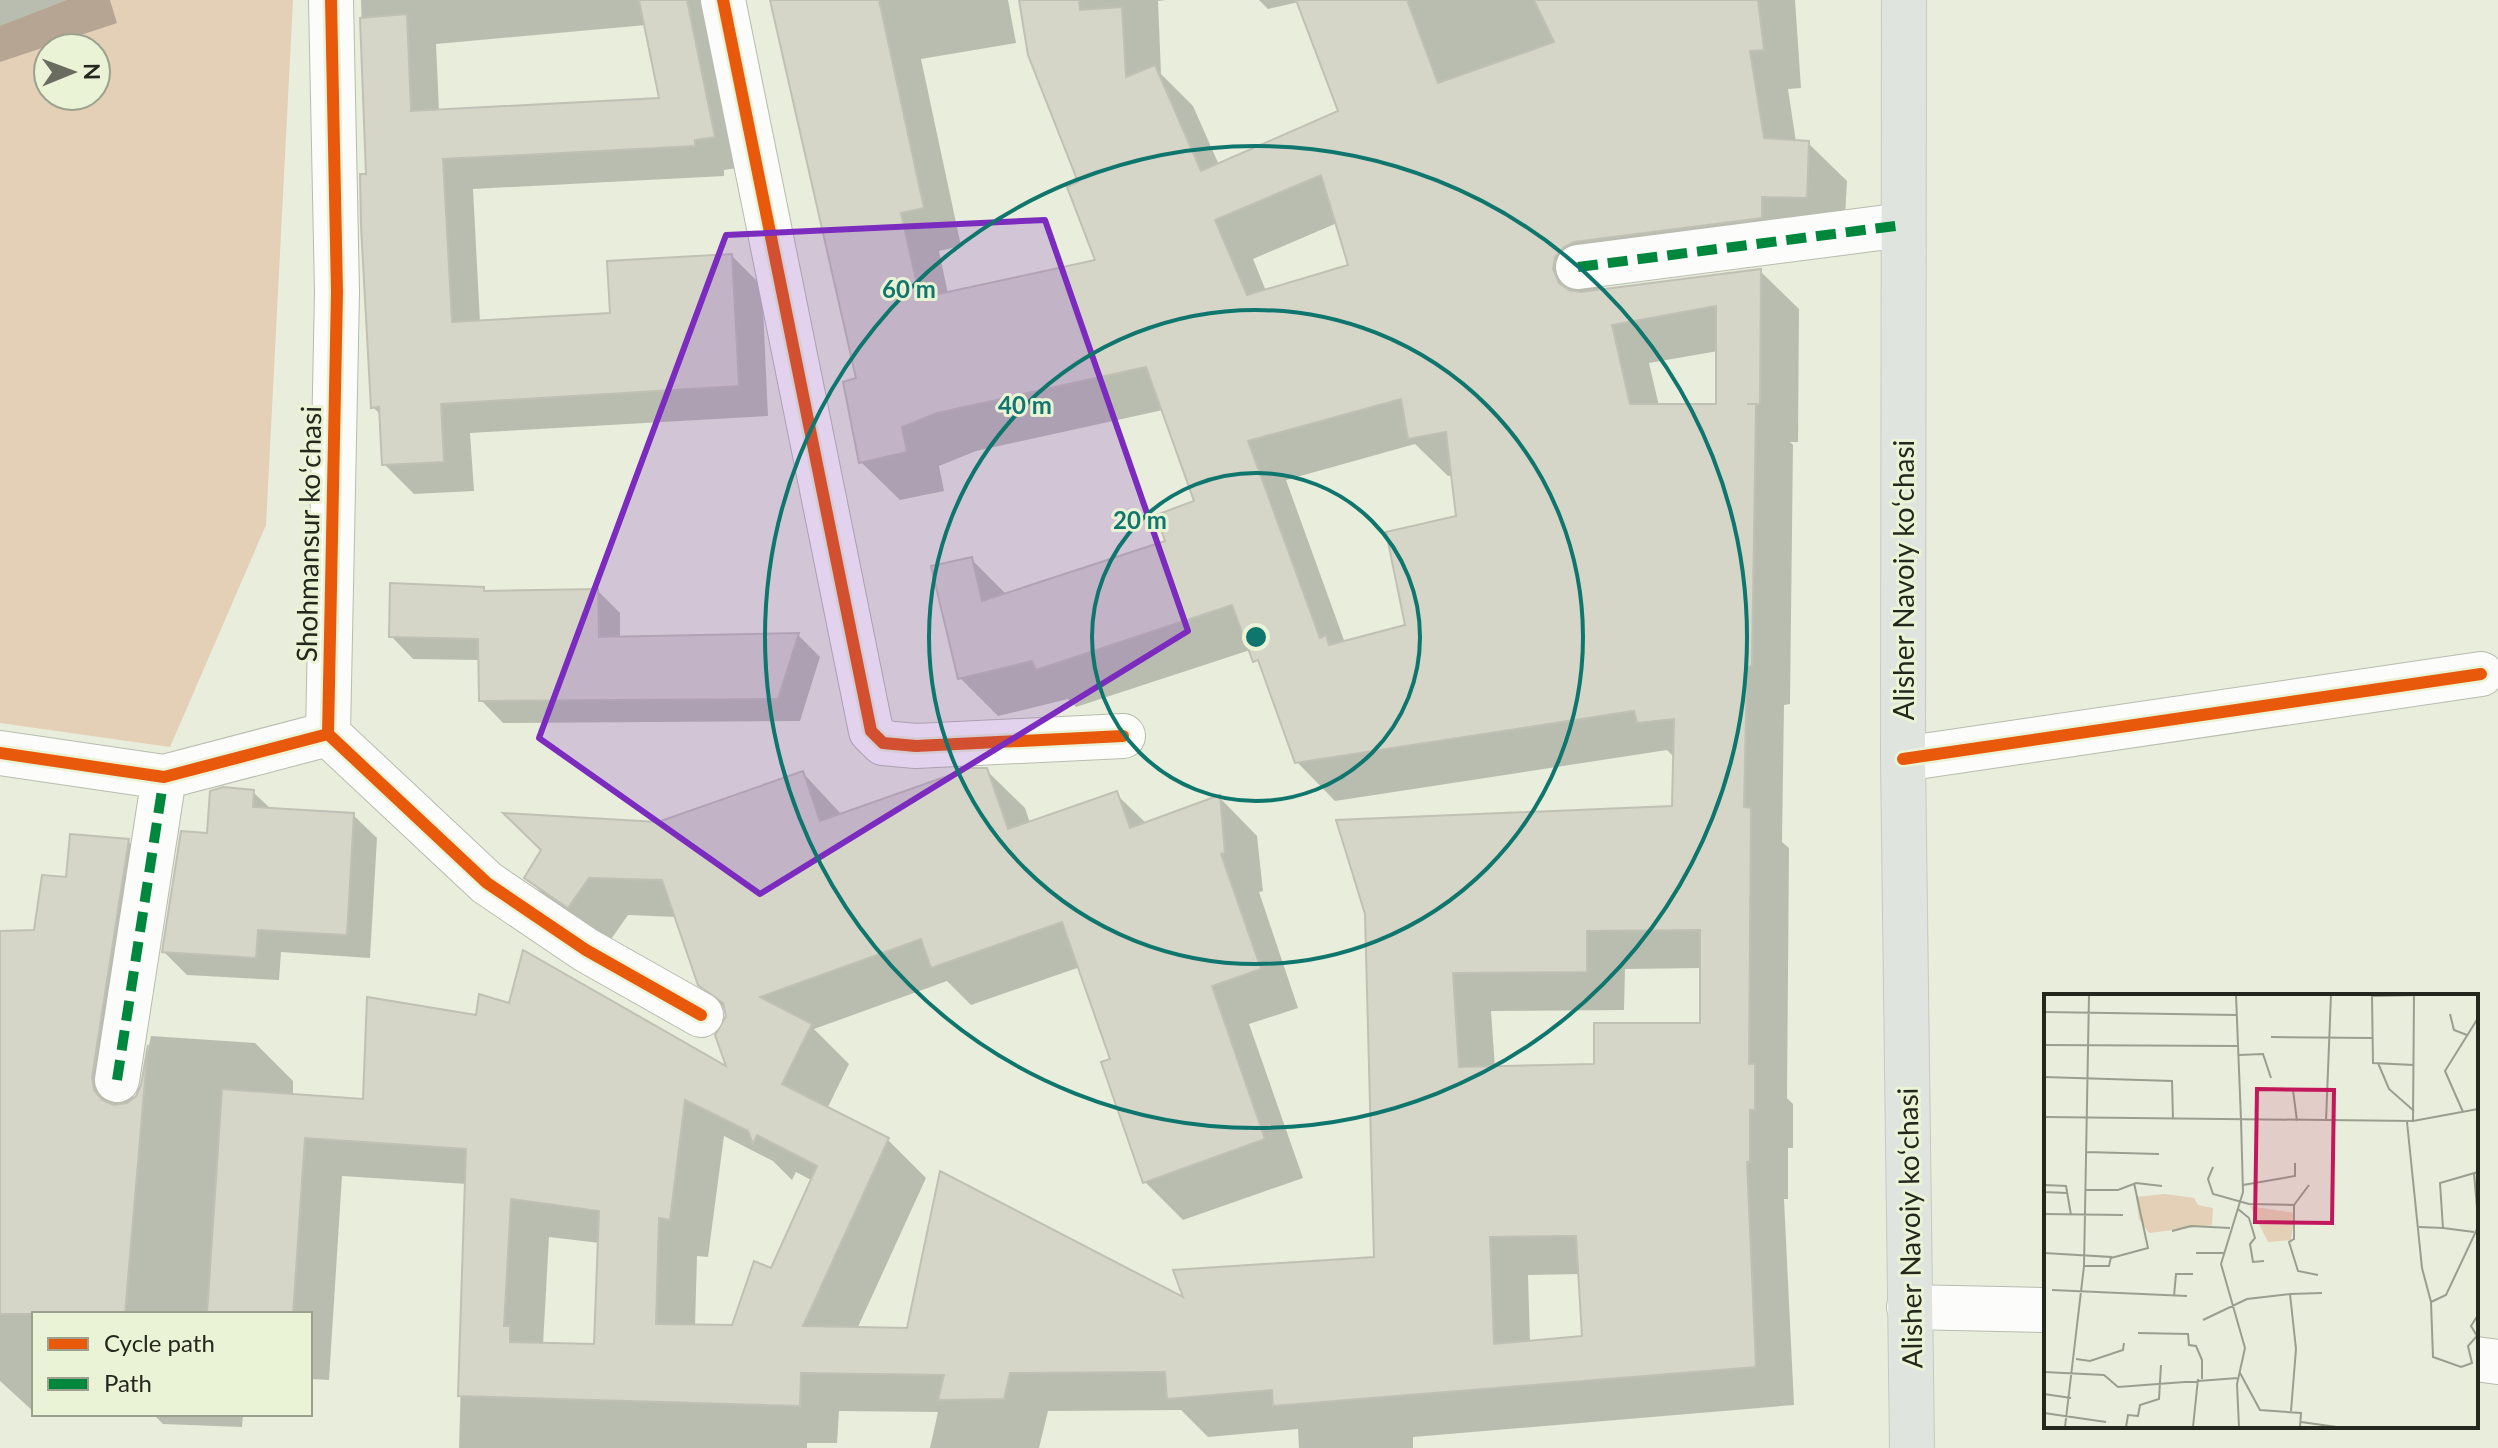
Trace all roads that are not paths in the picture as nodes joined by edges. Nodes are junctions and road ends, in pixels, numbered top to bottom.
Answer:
1 (331, 0) edge
2 (723, 0) edge
3 (1904, 0) edge
4 (1903, 225) junction
5 (1578, 267) dead end
6 (2481, 674) dead end
7 (328, 734) junction
8 (1123, 736) dead end
9 (0, 753) edge
10 (1903, 759) junction
11 (164, 777) junction
12 (701, 1015) dead end
13 (117, 1080) dead end
14 (1909, 1307) junction
15 (2044, 1310) edge
16 (2478, 1359) edge
17 (2498, 1362) edge
18 (1912, 1448) edge

1 - 7 street, Shohmansur koʻchasi
2 - 8 street
3 - 4 main road, Alisher Navoiy koʻchasi
4 - 5 street
4 - 10 main road, Alisher Navoiy koʻchasi
6 - 10 street
7 - 11 street
7 - 12 street
9 - 11 street
10 - 14 main road, Alisher Navoiy koʻchasi
11 - 13 street
14 - 15 street
14 - 18 main road, Alisher Navoiy koʻchasi
16 - 17 street

